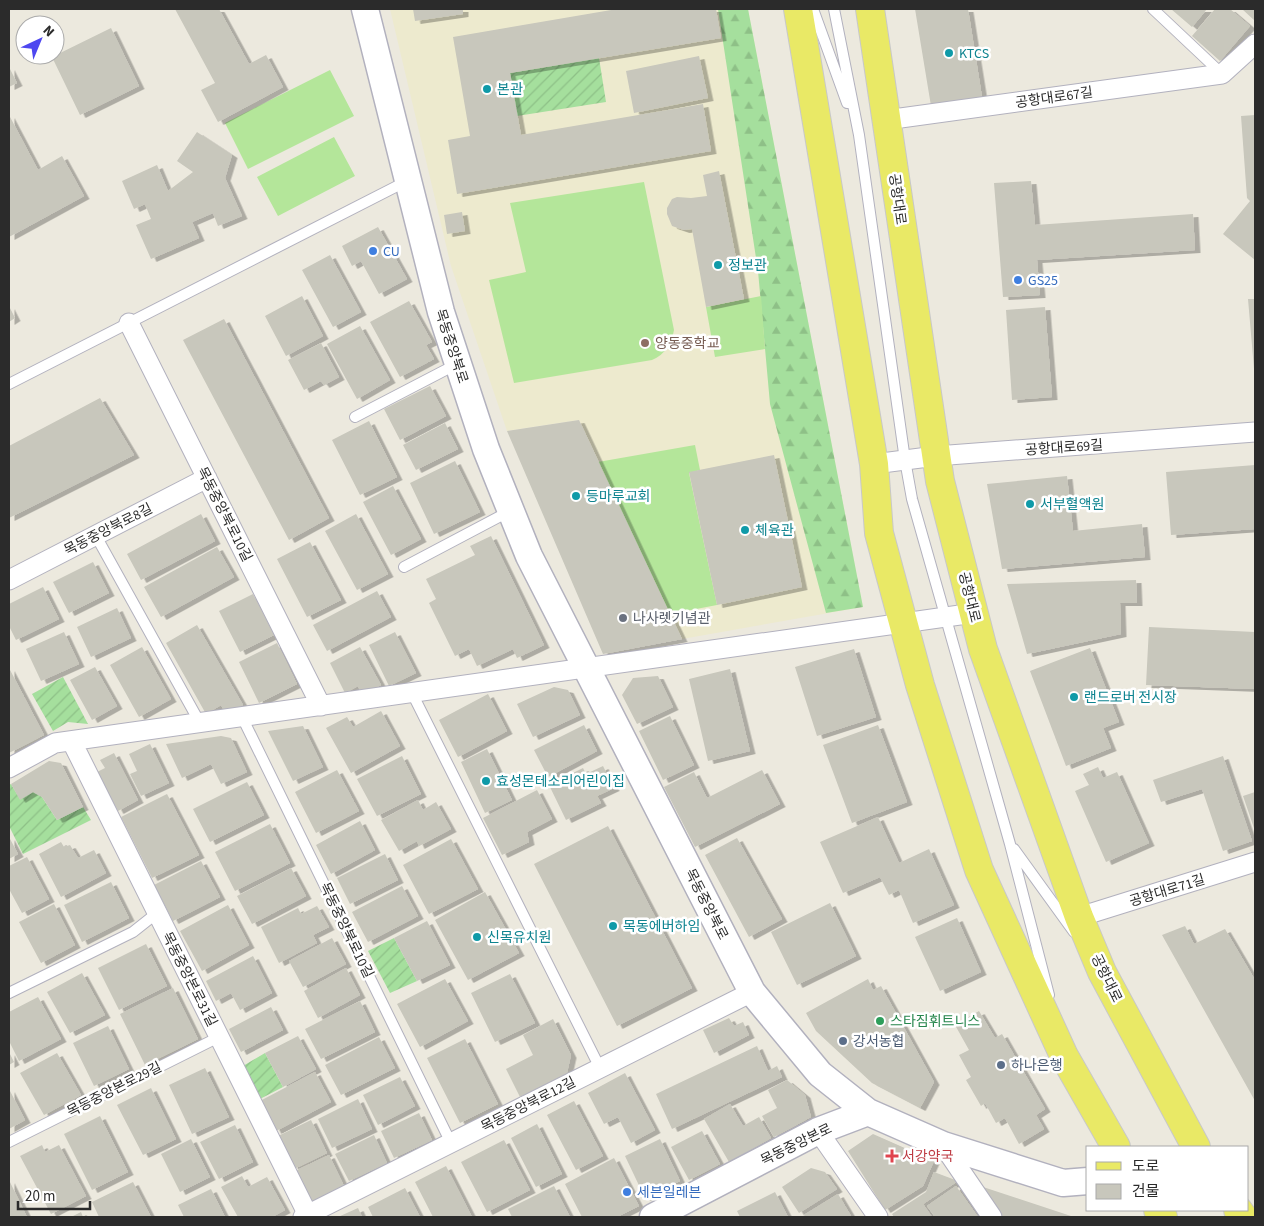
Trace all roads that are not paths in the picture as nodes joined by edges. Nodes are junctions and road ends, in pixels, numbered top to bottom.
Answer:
1 (365, 9) edge
2 (798, 9) edge
3 (813, 9) edge
4 (834, 9) edge
5 (870, 9) edge
6 (1153, 9) edge
7 (1255, 44) edge
8 (1222, 74) junction
9 (886, 120) junction
10 (859, 135) junction
11 (408, 180) junction
12 (129, 323) junction
13 (458, 364) junction
14 (9, 384) edge
15 (355, 417) dead end
16 (1255, 432) edge
17 (936, 456) junction
18 (905, 460) junction
19 (874, 464) junction
20 (207, 478) junction
21 (511, 511) junction
22 (96, 536) junction
23 (404, 567) dead end
24 (9, 580) edge
25 (974, 613) junction
26 (946, 616) junction
27 (904, 622) junction
28 (586, 667) junction
29 (412, 693) junction
30 (322, 706) junction
31 (242, 717) junction
32 (200, 724) junction
33 (72, 742) junction
34 (9, 768) edge
35 (1010, 844) junction
36 (1255, 862) edge
37 (157, 913) junction
38 (1079, 917) junction
39 (1102, 972) junction
40 (752, 992) junction
41 (9, 993) edge
42 (219, 1037) junction
43 (1064, 1056) junction
44 (600, 1068) junction
45 (868, 1112) junction
46 (818, 1131) junction
47 (9, 1142) edge
48 (451, 1143) junction
49 (943, 1145) junction
50 (1115, 1146) edge
51 (1195, 1146) edge
52 (1086, 1181) edge
53 (307, 1216) edge
54 (653, 1217) edge
55 (878, 1217) edge
56 (992, 1217) edge

1 - 11 street, 목동중앙북로
2 - 19 main road
3 - 10 lane
4 - 10 lane
5 - 9 main road, 공항대로
6 - 8 lane
7 - 8 street
8 - 9 street, 공항대로67길
9 - 17 main road, 공항대로
10 - 18 lane
11 - 12 lane
11 - 13 street, 목동중앙북로
12 - 14 lane
12 - 20 street, 목동중앙북로10길
13 - 15 lane
13 - 21 street, 목동중앙북로
16 - 17 street, 공항대로69길
17 - 18 street, 공항대로69길
17 - 25 main road, 공항대로
18 - 19 street, 공항대로69길
18 - 26 lane
19 - 27 main road
20 - 22 street, 목동중앙북로8길
20 - 30 street, 목동중앙북로10길
21 - 23 lane
21 - 28 street, 목동중앙북로
22 - 24 street, 목동중앙북로8길
22 - 32 lane
25 - 26 street
25 - 38 main road, 공항대로
26 - 27 street
26 - 35 lane
27 - 28 street
27 - 43 main road
28 - 29 street
28 - 40 street, 목동중앙북로
29 - 30 street
29 - 44 lane
30 - 31 street
31 - 32 street
31 - 48 lane, 목동중앙북로10길
32 - 33 street
33 - 34 street
33 - 37 street, 목동중앙본로31길
35 - 39 lane
35 - 43 lane
36 - 38 street, 공항대로71길
37 - 41 lane
37 - 42 street, 목동중앙본로31길
38 - 39 main road, 공항대로
39 - 51 main road, 공항대로
40 - 44 street, 목동중앙북로12길
40 - 45 street, 목동중앙북로
42 - 47 lane, 목동중앙본로29길
42 - 53 street, 목동중앙본로31길
43 - 50 main road
44 - 48 street, 목동중앙북로12길
45 - 46 street, 목동중앙본로
45 - 49 street
46 - 54 street, 목동중앙본로
46 - 55 street
48 - 53 street, 목동중앙북로12길
49 - 52 street
49 - 56 street

